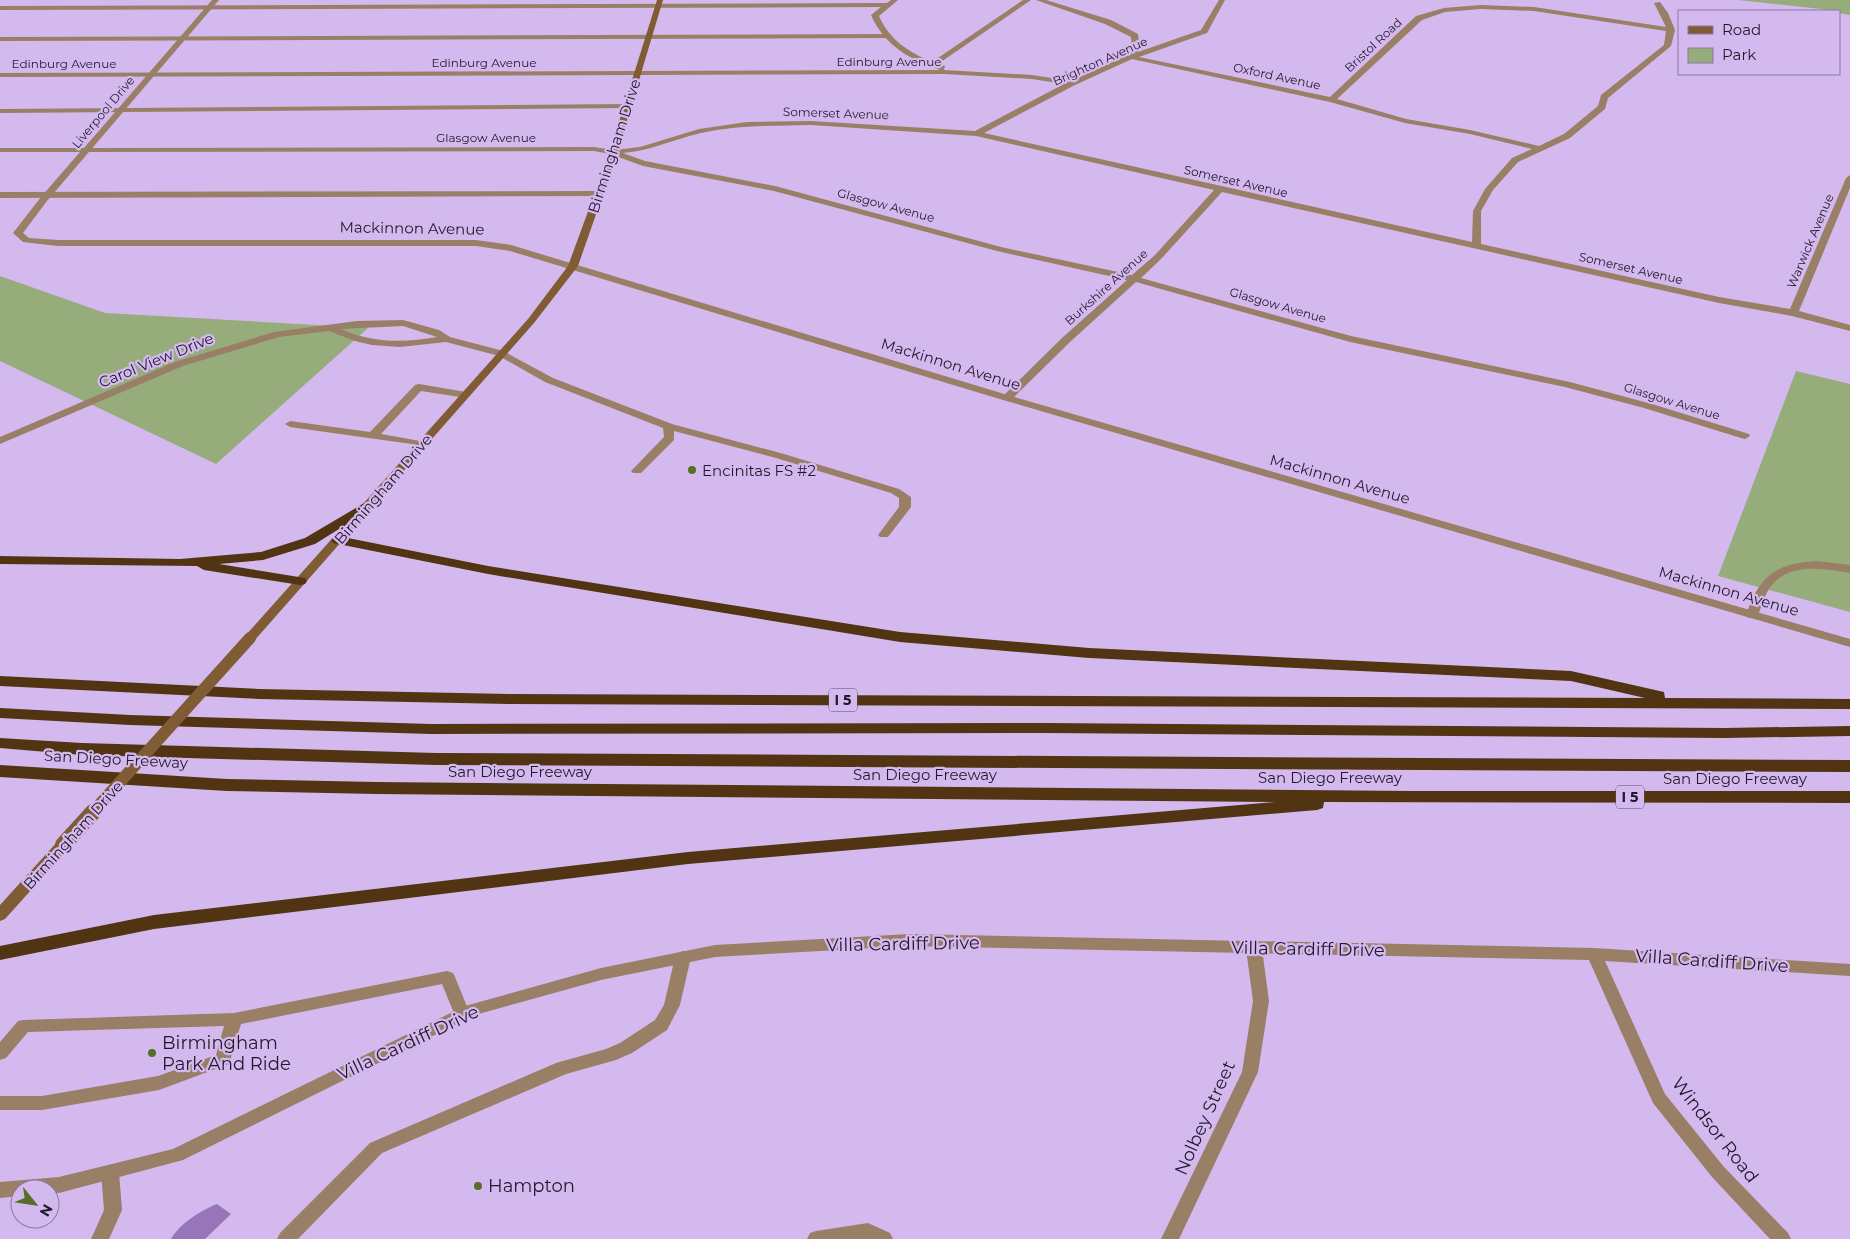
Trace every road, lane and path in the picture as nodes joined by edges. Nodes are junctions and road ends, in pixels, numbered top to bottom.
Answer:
1 (216, 0) edge
2 (895, 0) edge
3 (1028, 0) edge
4 (1039, 0) edge
5 (1222, 0) edge
6 (659, 3) edge
7 (1658, 3) dead end
8 (886, 5) junction
9 (210, 7) junction
10 (0, 8) edge
11 (1671, 30) junction
12 (648, 36) junction
13 (886, 36) junction
14 (182, 38) junction
15 (0, 39) edge
16 (1131, 57) junction
17 (932, 65) junction
18 (638, 72) junction
19 (969, 74) junction
20 (0, 75) edge
21 (149, 75) junction
22 (1072, 83) junction
23 (1332, 100) junction
24 (627, 106) junction
25 (0, 111) edge
26 (120, 111) junction
27 (976, 134) junction
28 (1538, 148) junction
29 (0, 150) edge
30 (87, 150) junction
31 (612, 152) junction
32 (1850, 178) edge
33 (1218, 190) junction
34 (599, 193) junction
35 (0, 195) edge
36 (47, 195) junction
37 (26, 240) joint
38 (1476, 246) junction
39 (573, 266) junction
40 (1136, 279) junction
41 (1793, 313) junction
42 (384, 322) junction
43 (329, 327) junction
44 (1850, 328) edge
45 (446, 339) junction
46 (365, 341) junction
47 (502, 354) junction
48 (466, 395) junction
49 (1007, 398) junction
50 (290, 424) dead end
51 (668, 426) junction
52 (373, 436) junction
53 (1745, 436) dead end
54 (0, 441) edge
55 (422, 444) junction
56 (637, 471) dead end
57 (366, 506) junction
58 (884, 535) dead end
59 (338, 540) junction
60 (0, 560) edge
61 (180, 563) junction
62 (1850, 569) edge
63 (300, 581) junction
64 (1752, 615) junction
65 (1847, 642) edge
66 (0, 680) edge
67 (1686, 702) junction
68 (1850, 704) edge
69 (0, 713) edge
70 (1850, 731) edge
71 (0, 743) edge
72 (1850, 766) edge
73 (0, 771) edge
74 (1411, 796) junction
75 (1850, 798) edge
76 (0, 915) edge
77 (1254, 949) junction
78 (0, 953) edge
79 (1594, 954) junction
80 (683, 958) junction
81 (1850, 970) edge
82 (462, 1014) junction
83 (234, 1019) junction
84 (0, 1053) edge
85 (0, 1103) edge
86 (110, 1172) junction
87 (0, 1190) edge
88 (100, 1239) edge
89 (286, 1239) edge
90 (816, 1239) edge
91 (884, 1239) edge
92 (1170, 1239) edge
93 (1782, 1239) edge

1 - 9 street, Liverpool Drive
2 - 8 street
3 - 17 street
4 - 16 street
5 - 16 street, Brighton Avenue
6 - 8 street
6 - 9 street
6 - 12 main road, Birmingham Drive
7 - 11 street
8 - 13 street
9 - 10 street
9 - 14 street, Liverpool Drive
11 - 23 street, Bristol Road
11 - 28 street
12 - 13 street
12 - 14 street
12 - 18 main road, Birmingham Drive
13 - 17 street
14 - 15 street
14 - 21 street, Liverpool Drive
16 - 22 street, Brighton Avenue
16 - 23 street, Oxford Avenue
17 - 19 street
18 - 19 street, Edinburg Avenue
18 - 21 street, Edinburg Avenue
18 - 24 main road, Birmingham Drive
19 - 22 street
20 - 21 street, Edinburg Avenue
21 - 26 street, Liverpool Drive
22 - 27 street, Brighton Avenue
23 - 28 street, Oxford Avenue
24 - 26 street
24 - 31 main road, Birmingham Drive
25 - 26 street
26 - 30 street, Liverpool Drive
27 - 31 street, Somerset Avenue
27 - 33 street, Somerset Avenue
28 - 38 street
29 - 30 street, Glasgow Avenue
30 - 31 street, Glasgow Avenue
30 - 36 street, Liverpool Drive
31 - 34 main road, Birmingham Drive
31 - 40 street, Glasgow Avenue
32 - 41 street, Warwick Avenue
33 - 38 street, Somerset Avenue
33 - 40 street, Burkshire Avenue
34 - 36 street
34 - 39 main road, Birmingham Drive
35 - 36 street
36 - 37 street, Liverpool Drive
37 - 39 street, Mackinnon Avenue
38 - 41 street, Somerset Avenue
39 - 47 main road, Birmingham Drive
39 - 49 street, Mackinnon Avenue
40 - 49 street, Burkshire Avenue
40 - 53 street, Glasgow Avenue
41 - 44 street, Somerset Avenue
42 - 43 street, Carol View Drive
42 - 45 street, Carol View Drive
42 - 46 street
43 - 46 street, Carol View Drive
43 - 54 street, Carol View Drive
45 - 46 street, Carol View Drive
45 - 47 street, Carol View Drive
47 - 48 main road, Birmingham Drive
47 - 51 street, Carol View Drive
48 - 52 street
48 - 55 main road, Birmingham Drive
49 - 64 street, Mackinnon Avenue
50 - 52 street
51 - 56 street
51 - 58 street, Carol View Drive
52 - 55 street
55 - 57 main road, Birmingham Drive
57 - 59 main road, Birmingham Drive
57 - 61 highway
59 - 63 main road, Birmingham Drive
59 - 67 highway
60 - 61 highway
61 - 63 highway
62 - 64 street
63 - 76 main road, Birmingham Drive, bridge
64 - 65 street, Mackinnon Avenue
66 - 67 highway, I 5
67 - 68 highway, I 5
69 - 70 highway
71 - 72 highway
73 - 74 highway, San Diego Freeway / I 5
74 - 75 highway, San Diego Freeway / I 5
74 - 78 highway
77 - 79 street, Villa Cardiff Drive
77 - 80 street, Villa Cardiff Drive
77 - 92 street, Nolbey Street
79 - 81 street, Villa Cardiff Drive
79 - 93 street, Windsor Road
80 - 82 street, Villa Cardiff Drive
80 - 89 street
82 - 83 street
82 - 86 street, Villa Cardiff Drive
83 - 84 street
83 - 85 street
86 - 87 street, Villa Cardiff Drive
86 - 88 street
90 - 91 street

